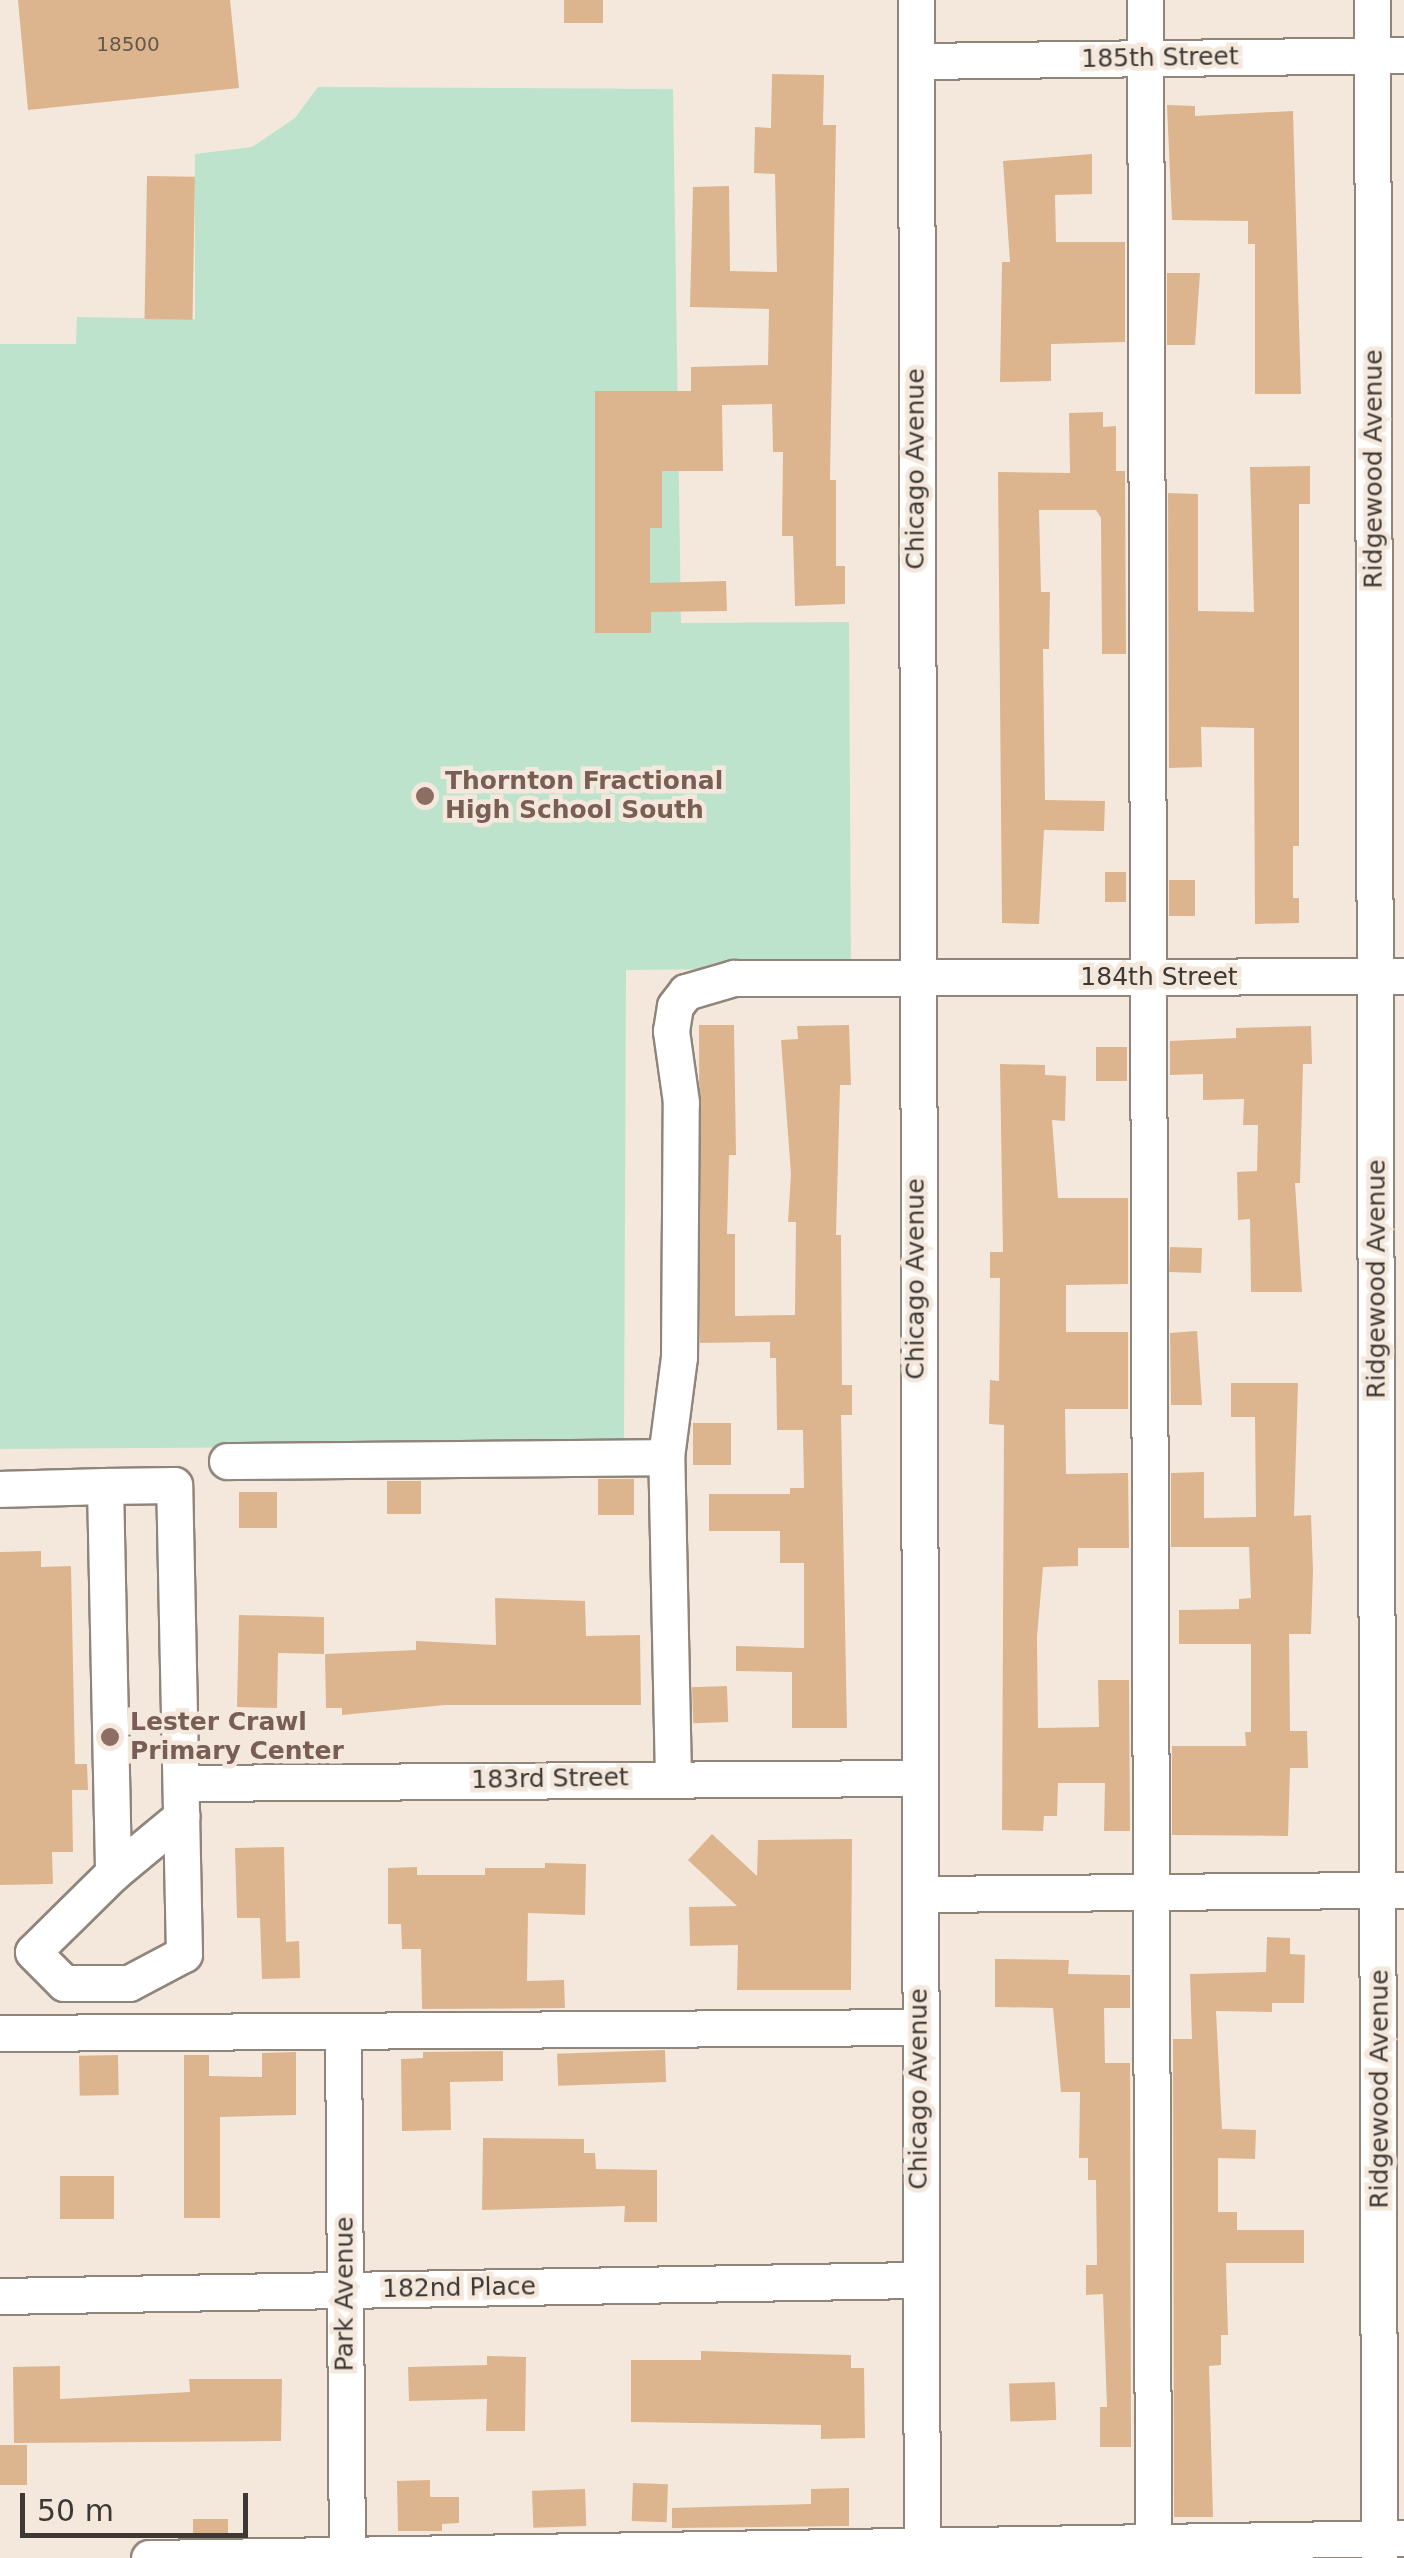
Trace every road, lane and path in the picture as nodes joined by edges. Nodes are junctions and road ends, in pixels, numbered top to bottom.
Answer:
1 (916, 0) edge
2 (1146, 0) edge
3 (1372, 0) edge
4 (1388, 55) edge
5 (1145, 58) junction
6 (917, 60) junction
7 (1390, 976) edge
8 (914, 978) junction
9 (1146, 978) junction
10 (666, 1457) junction
11 (227, 1461) dead end
12 (105, 1486) junction
13 (0, 1489) edge
14 (673, 1778) junction
15 (918, 1778) junction
16 (182, 1799) junction
17 (114, 1873) junction
18 (1392, 1890) edge
19 (1150, 1892) junction
20 (920, 1894) junction
21 (920, 2027) junction
22 (344, 2031) junction
23 (0, 2033) edge
24 (919, 2280) junction
25 (345, 2290) junction
26 (0, 2296) edge
27 (1153, 2539) junction
28 (1388, 2545) edge
29 (922, 2550) edge
30 (347, 2556) edge
31 (149, 2558) edge

1 - 6 street, Chicago Avenue
2 - 5 street
3 - 4 street, Ridgewood Avenue
4 - 5 street, 185th Street
4 - 7 street, Ridgewood Avenue
5 - 6 street, 185th Street
5 - 9 street
6 - 8 street, Chicago Avenue
7 - 9 street, 184th Street
7 - 18 street, Ridgewood Avenue
8 - 9 street, 184th Street
8 - 10 street, 184th Street
8 - 15 street, Chicago Avenue
9 - 19 street
10 - 11 street
10 - 14 street
12 - 13 street
12 - 16 street
12 - 17 street
14 - 15 street, 183rd Street
14 - 16 street, 183rd Street
15 - 20 street, Chicago Avenue
16 - 17 street
16 - 17 street
18 - 19 street
18 - 28 street, Ridgewood Avenue
19 - 20 street
19 - 27 street
20 - 21 street, Chicago Avenue
21 - 22 street
21 - 24 street, Chicago Avenue
22 - 23 street
22 - 25 street, Park Avenue
24 - 25 street, 182nd Place
24 - 29 street, Chicago Avenue
25 - 26 street, 182nd Place
25 - 30 street, Park Avenue
27 - 28 street
27 - 29 street
29 - 30 street
30 - 31 street

